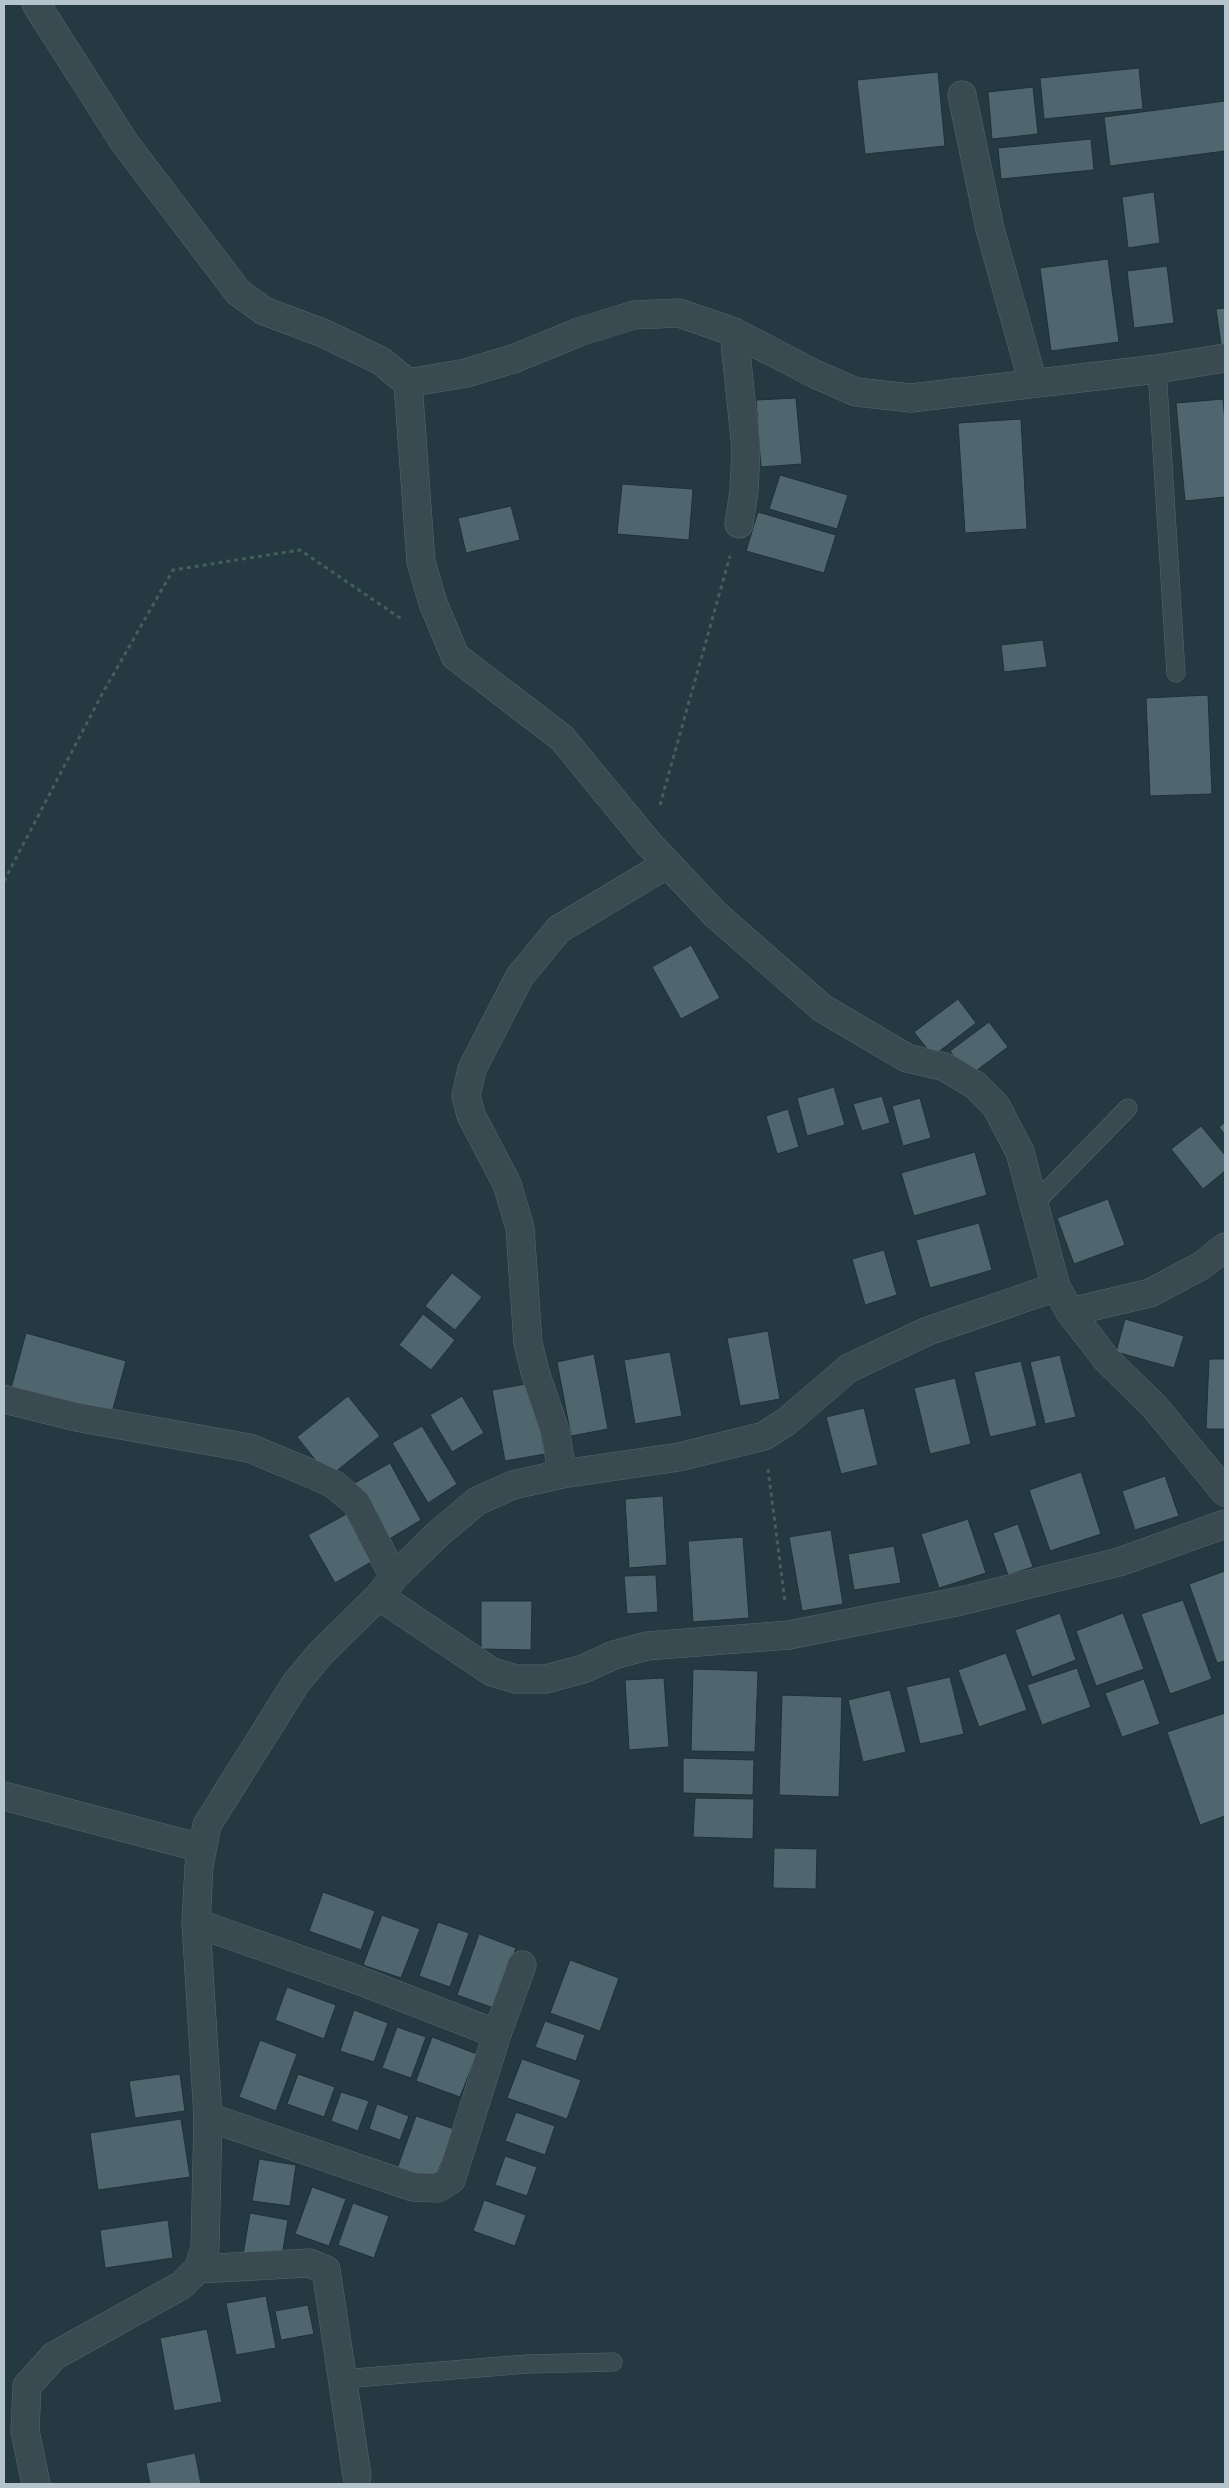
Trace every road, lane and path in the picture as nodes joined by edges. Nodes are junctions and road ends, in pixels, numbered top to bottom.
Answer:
1 (36, 4) edge
2 (962, 95) dead end
3 (734, 332) junction
4 (1225, 358) edge
5 (1157, 369) junction
6 (408, 383) junction
7 (1033, 384) junction
8 (739, 524) joint
9 (406, 622) dead end
10 (1176, 673) dead end
11 (658, 854) junction
12 (4, 881) edge
13 (1128, 1108) dead end
14 (1034, 1204) junction
15 (1225, 1247) edge
16 (1056, 1286) junction
17 (1070, 1312) junction
18 (4, 1399) edge
19 (764, 1436) junction
20 (562, 1474) junction
21 (1225, 1492) edge
22 (1225, 1524) edge
23 (386, 1586) junction
24 (789, 1635) junction
25 (4, 1796) edge
26 (201, 1848) junction
27 (196, 1923) junction
28 (522, 1965) dead end
29 (497, 2034) junction
30 (208, 2117) junction
31 (198, 2269) junction
32 (614, 2362) dead end
33 (342, 2379) junction
34 (357, 2476) dead end
35 (36, 2484) edge

1 - 6 street
2 - 7 street
3 - 6 street
3 - 7 street
3 - 8 street
4 - 5 street
5 - 7 street
5 - 10 lane
6 - 11 street
8 - 11 path
9 - 12 path
11 - 14 street
11 - 20 street
13 - 14 lane
14 - 16 street
15 - 17 street
16 - 17 street
16 - 19 street
17 - 21 street
18 - 23 street
19 - 20 street
19 - 24 path
20 - 23 street
22 - 24 street
23 - 24 street
23 - 26 street
25 - 26 street
26 - 27 street
27 - 29 street
27 - 30 street
28 - 29 street
29 - 30 street
30 - 31 street
31 - 33 street
31 - 35 street
32 - 33 lane
33 - 34 street

